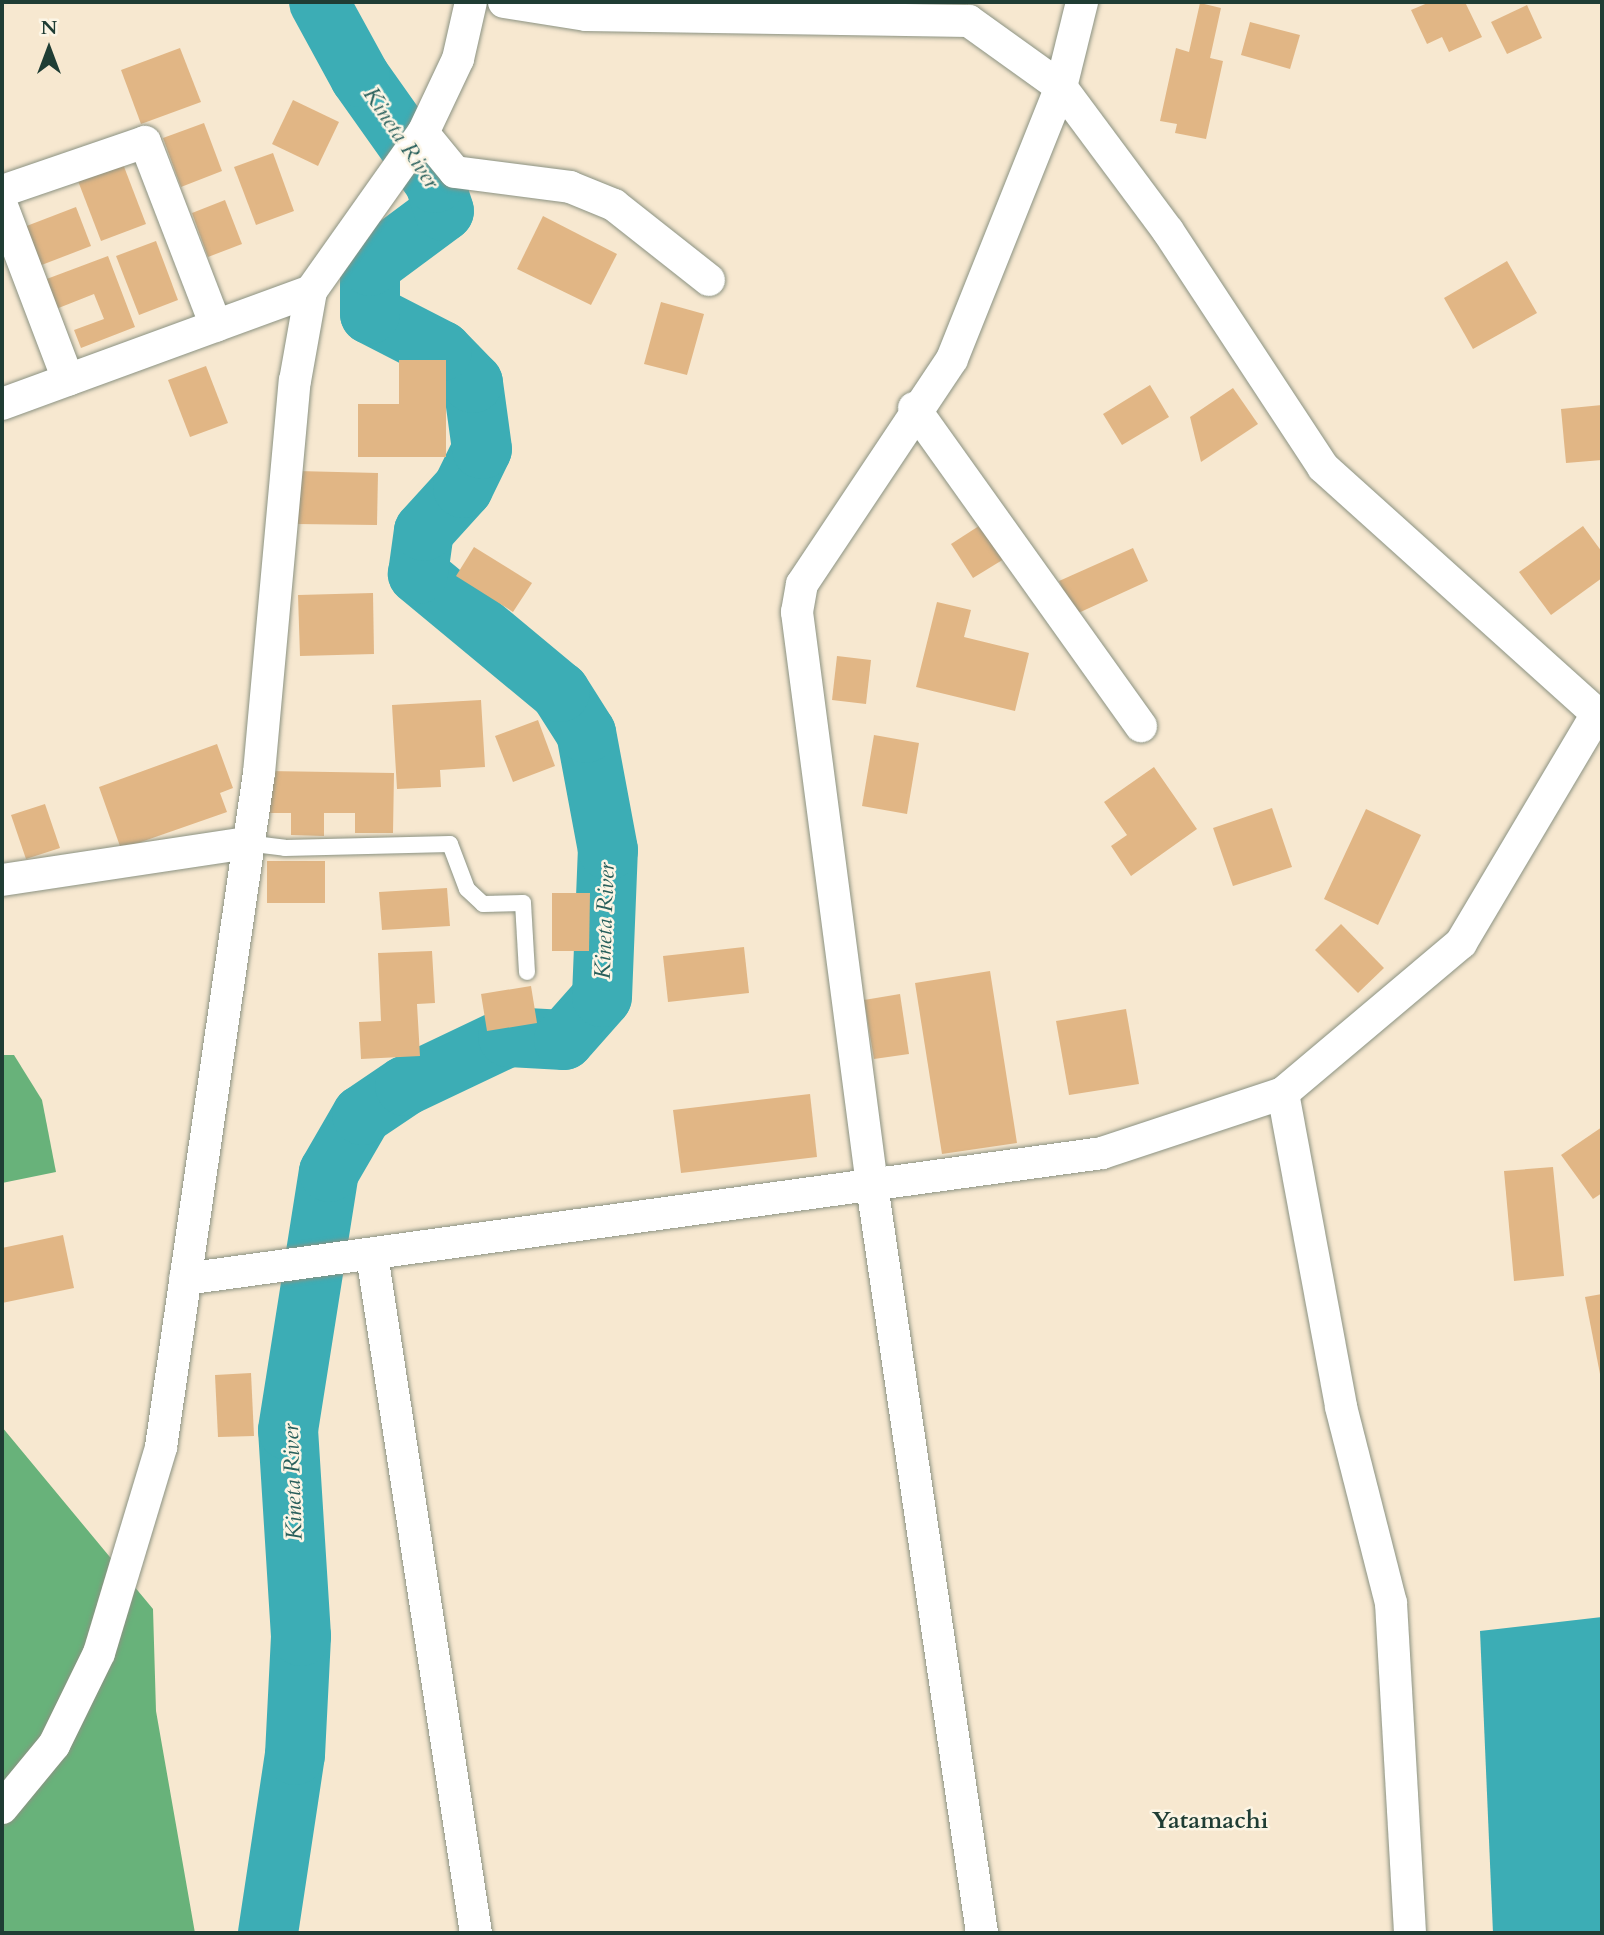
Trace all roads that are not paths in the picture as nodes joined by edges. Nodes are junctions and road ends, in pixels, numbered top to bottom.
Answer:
1 (471, 2) edge
2 (504, 2) edge
3 (1083, 2) edge
4 (1061, 87) junction
5 (423, 133) junction
6 (2, 191) edge
7 (2, 206) edge
8 (709, 280) dead end
9 (311, 291) junction
10 (216, 326) junction
11 (68, 380) junction
12 (2, 404) edge
13 (914, 408) junction
14 (1600, 716) edge
15 (1141, 726) dead end
16 (246, 843) junction
17 (2, 880) edge
18 (527, 972) dead end
19 (1283, 1093) junction
20 (872, 1185) junction
21 (372, 1255) junction
22 (185, 1279) junction
23 (2, 1808) edge
24 (477, 1933) edge
25 (982, 1933) edge
26 (1410, 1933) edge

1 - 5 street
2 - 4 street
3 - 4 street
4 - 13 street
4 - 14 street
5 - 8 street
5 - 9 street
6 - 10 street
7 - 11 street
9 - 10 street
9 - 16 street
10 - 11 street
11 - 12 street
13 - 15 street
13 - 20 street
14 - 19 street
16 - 17 street
16 - 18 lane
16 - 22 street
19 - 20 street
19 - 26 street
20 - 21 street
20 - 25 street
21 - 22 street
21 - 24 street
22 - 23 street

